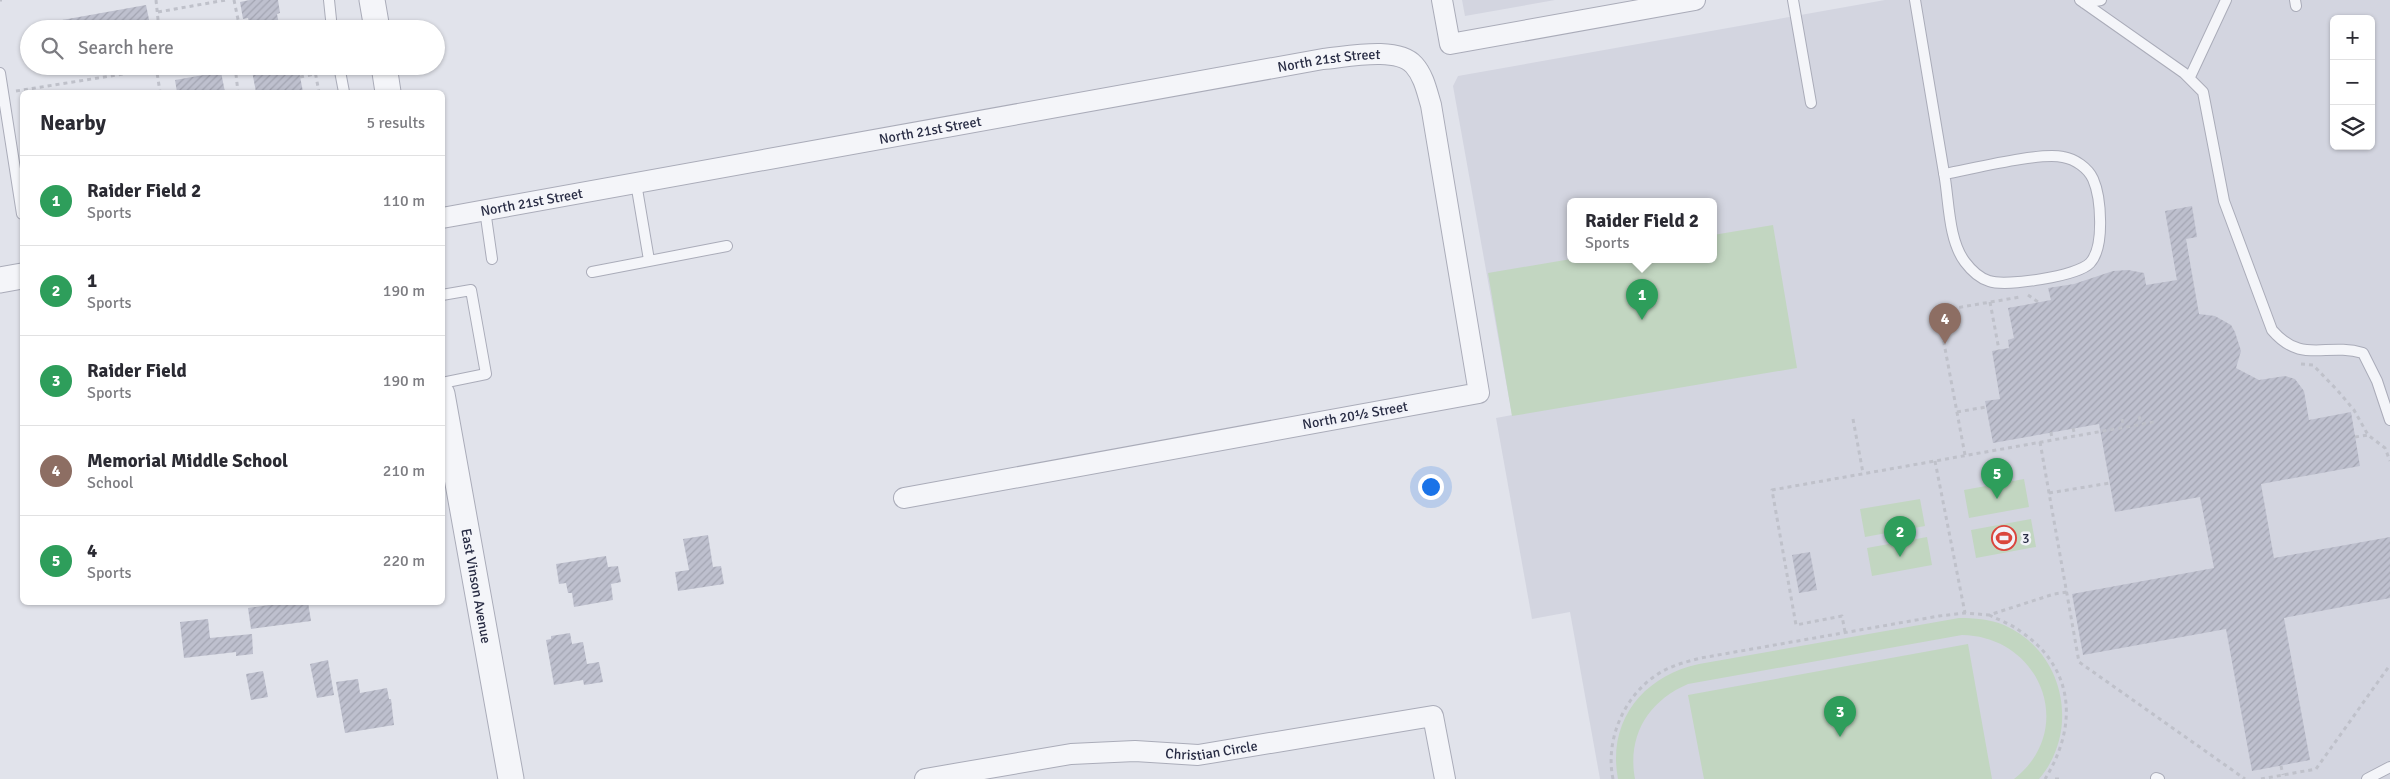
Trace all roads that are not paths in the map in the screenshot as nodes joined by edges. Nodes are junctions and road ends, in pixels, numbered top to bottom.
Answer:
1 (329, 0) edge
2 (372, 0) edge
3 (1442, 0) edge
4 (1695, 0) edge
5 (1793, 0) edge
6 (1915, 0) edge
7 (2101, 0) edge
8 (2226, 0) edge
9 (2082, 2) edge
10 (331, 20) edge
11 (375, 20) edge
12 (1416, 66) joint
13 (0, 73) edge
14 (341, 75) edge
15 (385, 75) edge
16 (2190, 77) junction
17 (344, 90) edge
18 (388, 90) edge
19 (1811, 103) dead end
20 (1944, 174) junction
21 (636, 183) junction
22 (20, 201) edge
23 (484, 210) junction
24 (445, 217) edge
25 (728, 246) dead end
26 (492, 259) dead end
27 (649, 260) junction
28 (592, 272) dead end
29 (20, 276) edge
30 (0, 280) edge
31 (445, 294) edge
32 (445, 381) edge
33 (445, 411) edge
34 (2390, 420) edge
35 (904, 498) dead end
36 (2390, 767) edge
37 (979, 774) edge
38 (511, 779) edge
39 (925, 779) edge
40 (1445, 779) edge
41 (2367, 779) edge

1 - 10 lane
2 - 11 street
3 - 4 street
5 - 19 lane
6 - 20 lane
7 - 9 lane
8 - 16 lane
9 - 16 lane
12 - 21 street, North 21st Street
12 - 35 street, North 20½ Street
13 - 22 lane
14 - 17 lane
15 - 18 street
16 - 34 lane
20 - 20 lane
21 - 23 street, North 21st Street
21 - 27 lane
23 - 24 street, North 21st Street
23 - 26 lane
25 - 27 lane
27 - 28 lane
29 - 30 street
31 - 32 lane
33 - 38 street, East Vinson Avenue
36 - 41 lane
37 - 39 street, Christian Circle
37 - 40 street, Christian Circle

